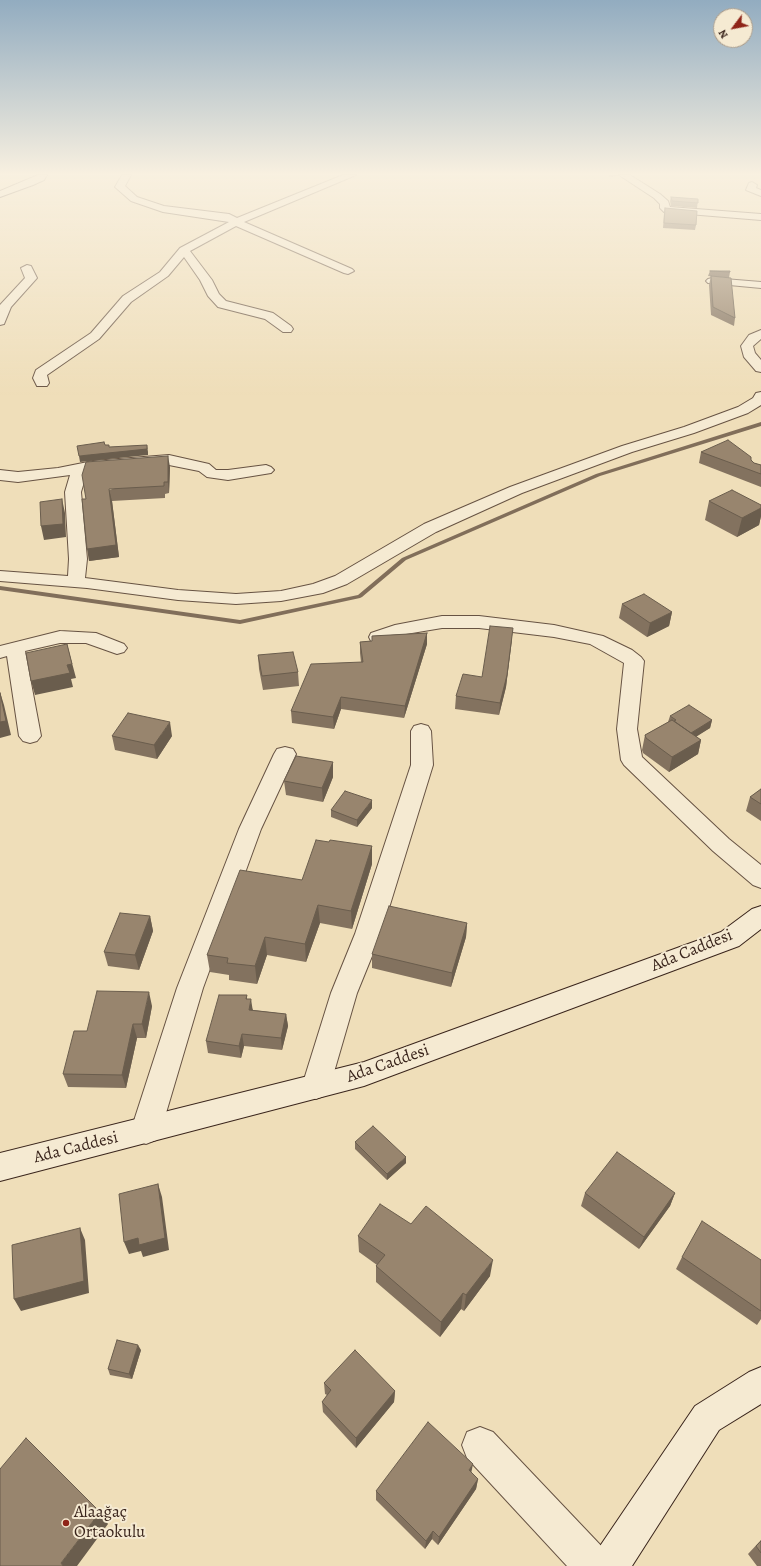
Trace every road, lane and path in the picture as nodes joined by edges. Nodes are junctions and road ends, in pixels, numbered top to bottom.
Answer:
1 (188, 248) edge
2 (294, 248) edge
3 (184, 250) junction
4 (27, 268) dead end
5 (348, 271) dead end
6 (712, 282) edge
7 (761, 286) edge
8 (0, 321) edge
9 (287, 329) dead end
10 (761, 334) edge
11 (761, 368) edge
12 (42, 383) dead end
13 (761, 396) edge
14 (80, 469) junction
15 (266, 470) dead end
16 (0, 476) edge
17 (0, 576) edge
18 (76, 582) junction
19 (378, 636) edge
20 (117, 648) dead end
21 (7, 650) edge
22 (421, 731) dead end
23 (30, 736) dead end
24 (285, 754) dead end
25 (761, 879) edge
26 (761, 916) edge
27 (316, 1086) junction
28 (146, 1130) junction
29 (0, 1167) edge
30 (761, 1384) edge
31 (480, 1446) dead end
32 (593, 1566) edge
33 (610, 1566) edge

1 - 3 street
2 - 5 street
3 - 9 street
3 - 12 street
4 - 8 street
6 - 7 street
10 - 11 street
13 - 18 street
14 - 15 street
14 - 16 street
14 - 18 street
17 - 18 street
19 - 25 street
20 - 21 street
21 - 23 street
22 - 27 street
24 - 28 street
26 - 27 street, Ada Caddesi
27 - 28 street, Ada Caddesi
28 - 29 street, Ada Caddesi
30 - 33 street
31 - 32 street

